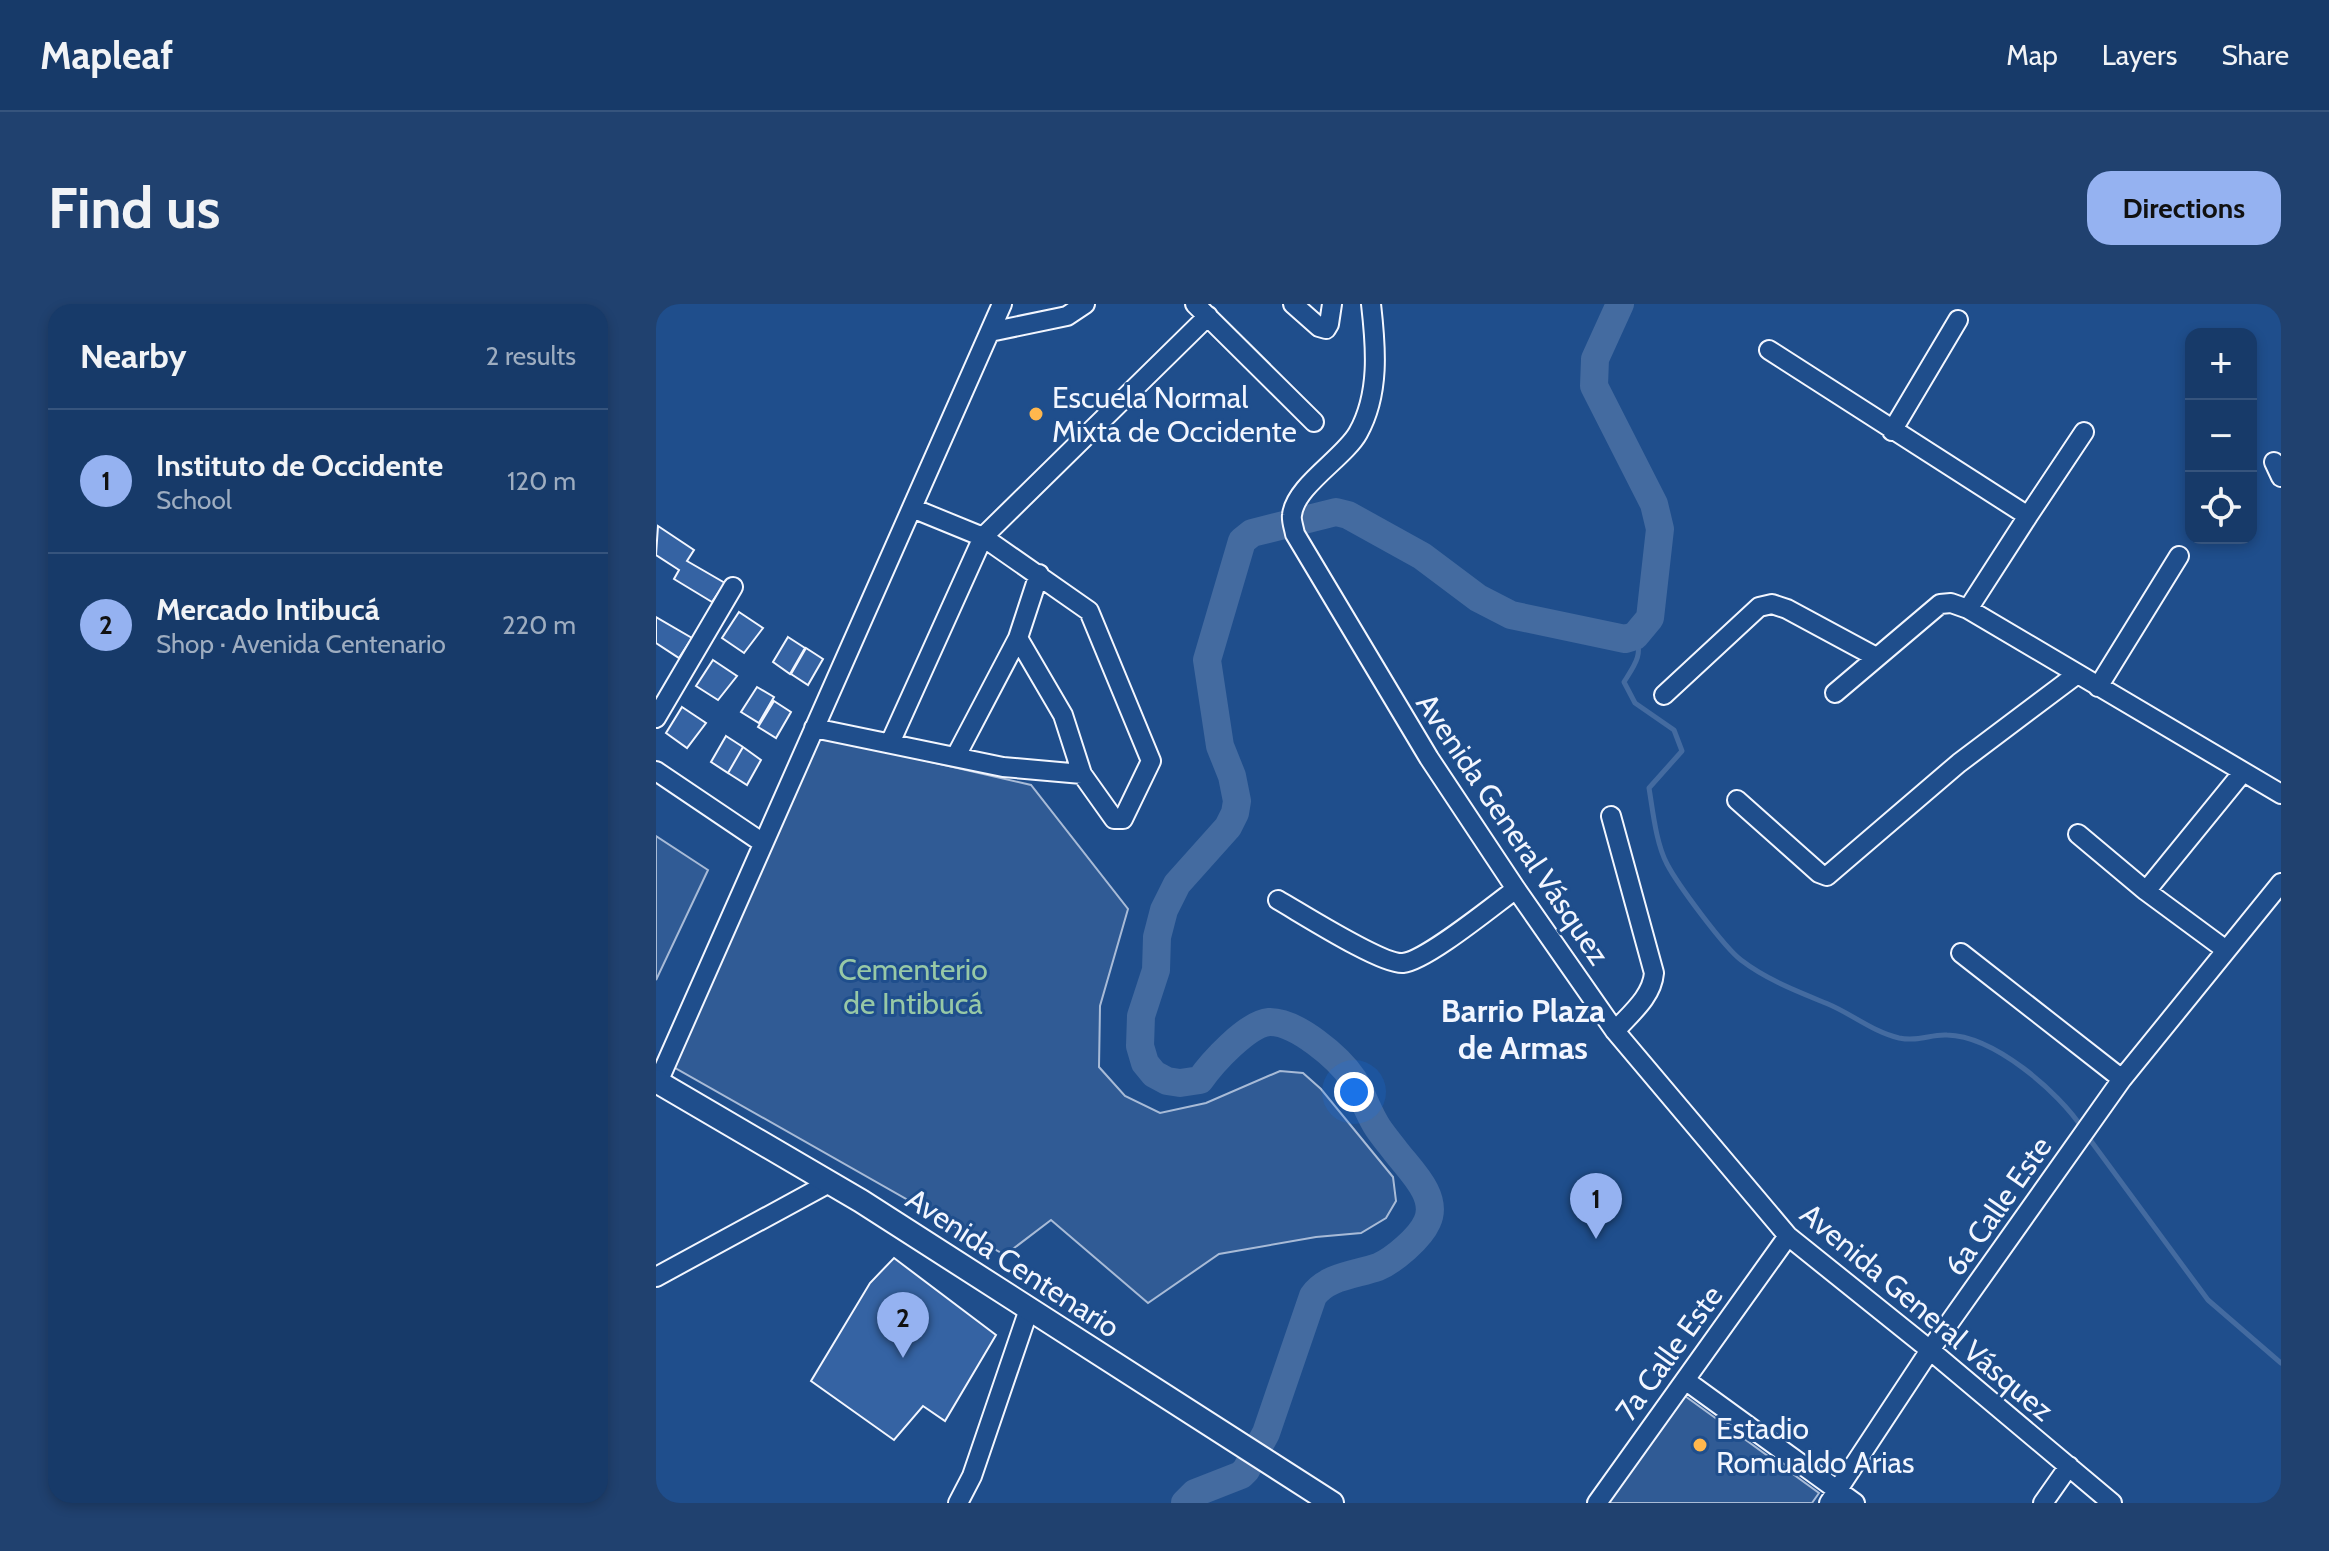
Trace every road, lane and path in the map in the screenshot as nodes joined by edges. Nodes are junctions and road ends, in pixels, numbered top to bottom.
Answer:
1 (1002, 304) edge
2 (1085, 304) edge
3 (1293, 304) edge
4 (1332, 304) edge
5 (1371, 304) edge
6 (1201, 310) edge
7 (1958, 320) dead end
8 (990, 332) junction
9 (1769, 350) dead end
10 (1314, 422) dead end
11 (1892, 431) junction
12 (2084, 432) dead end
13 (912, 508) junction
14 (2028, 516) junction
15 (983, 537) junction
16 (2179, 556) dead end
17 (1039, 574) junction
18 (733, 587) dead end
19 (1968, 609) junction
20 (1018, 638) junction
21 (1876, 657) junction
22 (2076, 675) junction
23 (2098, 687) junction
24 (1835, 693) dead end
25 (1664, 695) dead end
26 (656, 718) edge
27 (814, 728) junction
28 (890, 743) junction
29 (956, 756) junction
30 (656, 771) edge
31 (2243, 772) junction
32 (1082, 774) junction
33 (2281, 794) edge
34 (1737, 800) dead end
35 (1611, 816) dead end
36 (2078, 834) dead end
37 (763, 843) junction
38 (2281, 883) edge
39 (1516, 889) junction
40 (2146, 891) junction
41 (1278, 900) dead end
42 (2226, 950) junction
43 (1961, 953) dead end
44 (1615, 1031) junction
45 (2122, 1079) junction
46 (657, 1082) edge
47 (829, 1183) junction
48 (1788, 1236) junction
49 (656, 1277) edge
50 (1029, 1309) junction
51 (1930, 1350) junction
52 (1685, 1380) junction
53 (2069, 1466) junction
54 (1833, 1496) edge
55 (958, 1503) edge
56 (1332, 1503) edge
57 (1597, 1503) edge
58 (1855, 1503) edge
59 (2043, 1503) edge
60 (2112, 1503) edge

1 - 8 street
2 - 8 street
3 - 4 street
5 - 39 street, Avenida General Vásquez
6 - 10 street
6 - 15 street
7 - 11 street
8 - 13 street
9 - 11 street
11 - 14 street
12 - 14 street
13 - 15 street
13 - 27 street
14 - 19 street
15 - 17 street
15 - 28 street
16 - 23 street
17 - 20 street
17 - 32 street
18 - 26 street
19 - 21 street
19 - 22 street
20 - 29 street
20 - 32 street
21 - 24 street
21 - 25 street
22 - 23 street
22 - 34 street
23 - 31 street
27 - 28 street
27 - 37 street
28 - 29 street
29 - 32 street
30 - 37 street
31 - 33 street
31 - 40 street
35 - 44 street
36 - 40 street
37 - 46 street
38 - 42 street, 6a Calle Este
39 - 41 street
39 - 44 street, Avenida General Vásquez
40 - 42 street
42 - 45 street, 6a Calle Este
43 - 45 street
44 - 48 street, Avenida General Vásquez
45 - 51 street, 6a Calle Este
46 - 47 main road, Avenida Centenario
47 - 49 street
47 - 50 main road, Avenida Centenario
48 - 51 street, Avenida General Vásquez
48 - 52 street, 7a Calle Este
50 - 55 street
50 - 56 main road, Avenida Centenario
51 - 53 street, Avenida General Vásquez
51 - 54 street, 6a Calle Este
52 - 54 street
52 - 57 street, 7a Calle Este
53 - 59 street
53 - 60 street, Avenida General Vásquez
54 - 58 street

